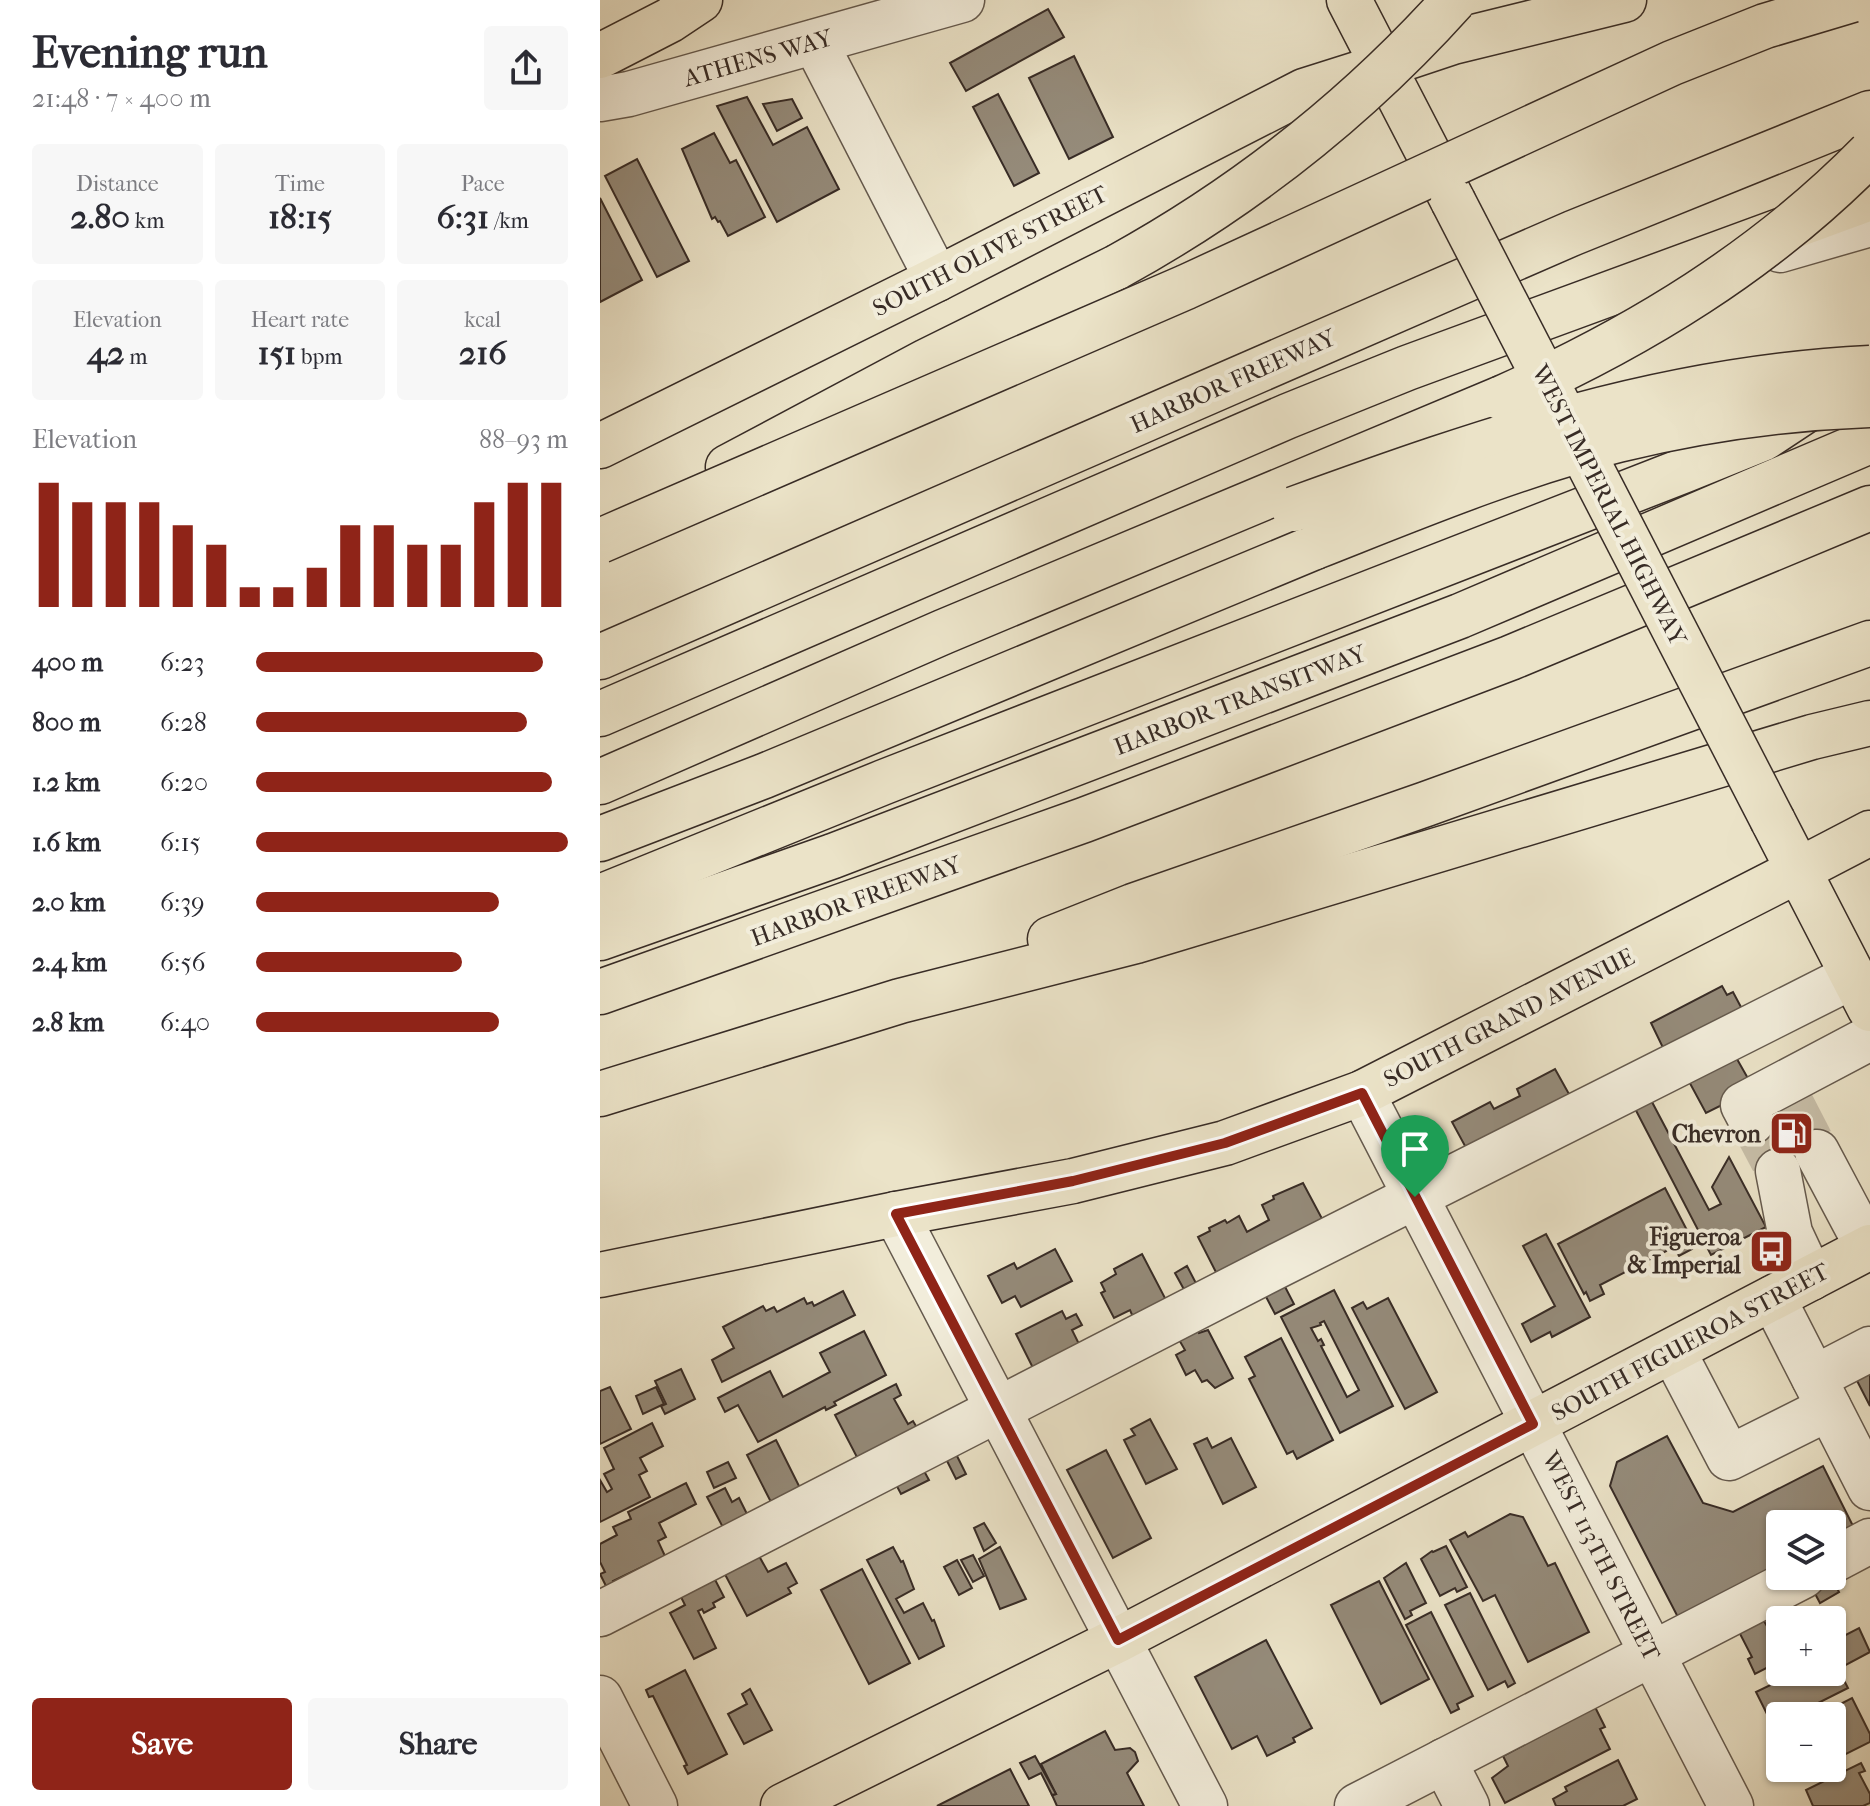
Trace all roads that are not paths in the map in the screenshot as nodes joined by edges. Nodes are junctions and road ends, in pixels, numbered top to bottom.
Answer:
1 (700, 0) edge
2 (962, 0) edge
3 (1349, 0) edge
4 (1454, 0) edge
5 (1624, 0) edge
6 (1852, 0) edge
7 (815, 42) junction
8 (600, 56) edge
9 (1383, 66) junction
10 (600, 99) edge
11 (1870, 113) edge
12 (1870, 153) edge
13 (1870, 198) edge
14 (1870, 224) edge
15 (937, 279) junction
16 (1518, 325) junction
17 (1870, 369) edge
18 (1870, 405) edge
19 (1863, 443) edge
20 (600, 446) edge
21 (1870, 508) edge
22 (600, 539) edge
23 (1870, 643) edge
24 (600, 657) edge
25 (600, 714) edge
26 (1870, 723) edge
27 (600, 783) edge
28 (1870, 833) edge
29 (600, 839) edge
30 (1799, 870) junction
31 (600, 897) edge
32 (600, 938) edge
33 (600, 992) edge
34 (1861, 992) edge
35 (900, 1001) junction
36 (1870, 1038) edge
37 (1362, 1093) junction
38 (600, 1094) edge
39 (1752, 1122) dead end
40 (1817, 1152) tunnel mouth
41 (1778, 1171) tunnel mouth
42 (1415, 1197) junction
43 (896, 1214) junction
44 (1869, 1248) edge
45 (600, 1275) edge
46 (1811, 1278) junction
47 (1773, 1298) junction
48 (1870, 1349) edge
49 (1673, 1351) junction
50 (1822, 1393) junction
51 (997, 1409) junction
52 (1533, 1424) junction
53 (1870, 1488) edge
54 (1776, 1590) edge
55 (600, 1614) edge
56 (1118, 1640) junction
57 (1653, 1655) junction
58 (600, 1698) edge
59 (1444, 1761) junction
60 (655, 1806) edge
61 (783, 1806) edge
62 (1205, 1806) edge
63 (1357, 1806) edge
64 (1467, 1806) edge
65 (1731, 1806) edge

1 - 8 main road
2 - 7 street, ATHENS WAY
3 - 9 main road, WEST IMPERIAL HIGHWAY
4 - 22 main road, bridge
5 - 9 main road, SOUTH OLIVE STREET
6 - 22 main road, bridge
7 - 10 street, ATHENS WAY
7 - 15 street
9 - 15 main road, SOUTH OLIVE STREET
9 - 30 main road, WEST IMPERIAL HIGHWAY, bridge
11 - 24 main road, HARBOR FREEWAY
12 - 27 main road, bridge
13 - 16 main road
14 - 16 street
15 - 20 main road, SOUTH OLIVE STREET
16 - 25 main road
17 - 27 main road, bridge
17 - 31 main road, bridge
18 - 29 main road, bridge
19 - 32 main road, HARBOR TRANSITWAY
21 - 33 main road, HARBOR FREEWAY
23 - 35 main road
26 - 35 main road
28 - 30 main road, SOUTH GRAND AVENUE
30 - 34 main road, WEST IMPERIAL HIGHWAY
30 - 37 main road, SOUTH GRAND AVENUE
34 - 42 street
35 - 38 main road
36 - 39 street
37 - 42 street, WEST 113TH STREET
37 - 43 main road, SOUTH GRAND AVENUE
40 - 44 street
41 - 46 street
42 - 51 street
42 - 52 street, WEST 113TH STREET
43 - 45 main road, SOUTH GRAND AVENUE
43 - 51 street
44 - 46 main road, SOUTH FIGUEROA STREET
46 - 47 main road, SOUTH FIGUEROA STREET
47 - 49 main road, SOUTH FIGUEROA STREET
47 - 50 street
48 - 50 street
49 - 50 street
49 - 52 main road, SOUTH FIGUEROA STREET
50 - 53 street
51 - 55 street
51 - 56 street
52 - 56 main road, SOUTH FIGUEROA STREET
52 - 57 street, WEST 113TH STREET
54 - 57 street
56 - 61 main road, SOUTH FIGUEROA STREET
56 - 62 street
57 - 59 street
57 - 65 street, WEST 113TH STREET
58 - 60 street
59 - 63 street
59 - 64 street

